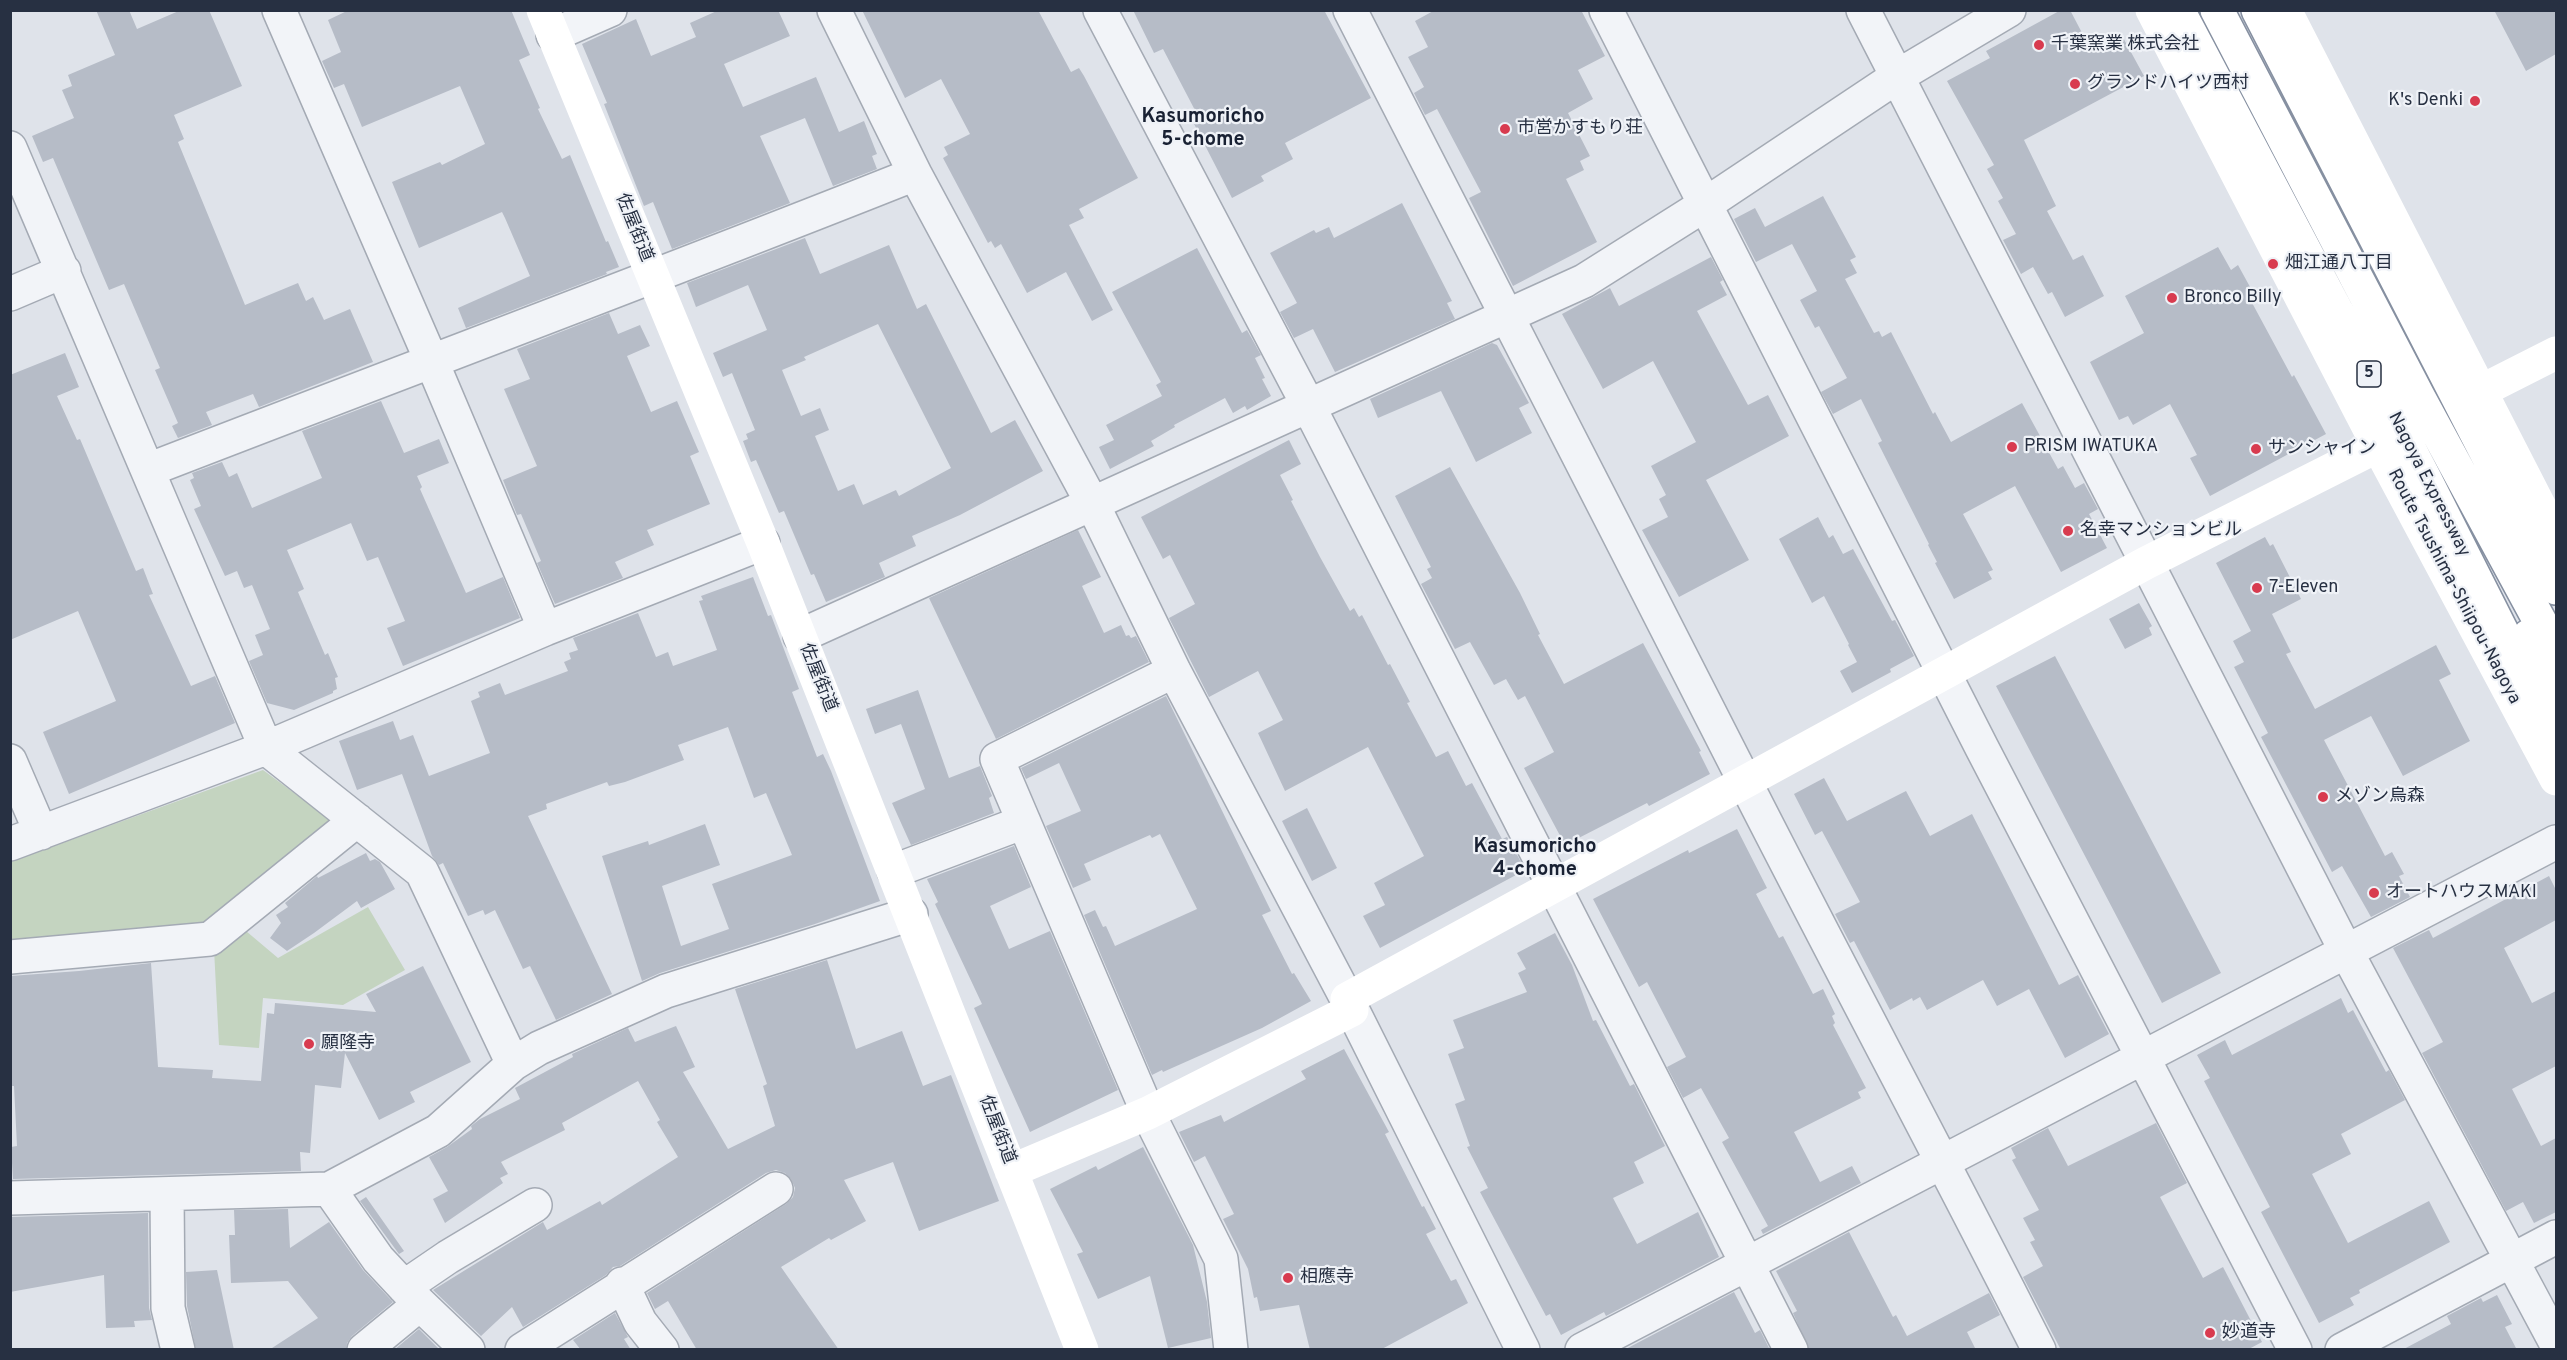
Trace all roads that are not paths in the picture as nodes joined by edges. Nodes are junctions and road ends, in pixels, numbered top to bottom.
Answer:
1 (279, 10) edge
2 (610, 10) edge
3 (834, 10) edge
4 (1100, 10) edge
5 (1350, 10) edge
6 (1605, 10) edge
7 (1863, 10) edge
8 (2009, 10) edge
9 (2152, 10) edge
10 (2178, 10) edge
11 (2217, 10) edge
12 (2258, 10) edge
13 (2285, 10) edge
14 (548, 23) edge
15 (1898, 76) junction
16 (10, 148) edge
17 (915, 174) junction
18 (1706, 204) junction
19 (64, 271) junction
20 (653, 278) junction
21 (10, 294) edge
22 (1509, 316) junction
23 (2556, 353) edge
24 (431, 360) junction
25 (2481, 392) junction
26 (1308, 405) junction
27 (2378, 446) junction
28 (148, 470) junction
29 (2425, 479) junction
30 (1092, 503) junction
31 (2556, 538) edge
32 (763, 543) junction
33 (2146, 563) junction
34 (2556, 588) edge
35 (545, 629) junction
36 (800, 636) junction
37 (2556, 651) edge
38 (1174, 671) junction
39 (1944, 673) junction
40 (2556, 684) edge
41 (2556, 739) edge
42 (266, 748) junction
43 (10, 761) edge
44 (2556, 779) edge
45 (1744, 782) junction
46 (357, 820) junction
47 (1024, 822) junction
48 (41, 832) junction
49 (2556, 842) edge
50 (10, 844) edge
51 (894, 871) junction
52 (1553, 886) junction
53 (911, 914) junction
54 (2346, 951) junction
55 (10, 957) edge
56 (1349, 1004) junction
57 (2144, 1056) junction
58 (513, 1064) junction
59 (1148, 1113) junction
60 (1943, 1161) junction
61 (1011, 1171) junction
62 (329, 1189) junction
63 (776, 1189) dead end
64 (166, 1194) junction
65 (10, 1198) edge
66 (535, 1205) dead end
67 (2556, 1237) edge
68 (2512, 1260) junction
69 (1746, 1263) junction
70 (622, 1284) junction
71 (412, 1296) junction
72 (2556, 1344) edge
73 (178, 1350) edge
74 (364, 1350) edge
75 (468, 1350) edge
76 (522, 1350) edge
77 (662, 1350) edge
78 (1082, 1350) edge
79 (1231, 1350) edge
80 (1522, 1350) edge
81 (1582, 1350) edge
82 (1791, 1350) edge
83 (2039, 1350) edge
84 (2295, 1350) edge
85 (2342, 1350) edge

1 - 24 street
2 - 14 street
3 - 17 street
4 - 26 street
5 - 22 street
6 - 18 street
7 - 15 street
8 - 15 street
9 - 27 main road, Route Tsushima-Shiipou-Nagoya
10 - 29 main road, Nagoya Expressway / 5
11 - 37 main road
12 - 34 main road
13 - 25 main road
14 - 20 main road, 佐屋街道
15 - 18 street
15 - 33 street
16 - 19 street
17 - 20 street
17 - 30 street
18 - 22 street
18 - 39 street
19 - 21 street
19 - 28 street
20 - 24 street
20 - 32 main road, 佐屋街道
22 - 26 street
22 - 45 street
23 - 25 main road
24 - 28 street
24 - 35 street
25 - 31 main road
26 - 30 street
26 - 52 street
27 - 33 main road
27 - 44 main road, Route Tsushima-Shiipou-Nagoya
28 - 42 street
29 - 40 main road
29 - 41 main road, Nagoya Expressway / 5
30 - 36 street
30 - 38 street
32 - 35 street
32 - 36 main road, 佐屋街道
33 - 39 main road
33 - 54 street
35 - 42 street
36 - 51 main road, 佐屋街道
38 - 47 street
38 - 56 street
39 - 45 main road
39 - 57 street
42 - 46 street
42 - 48 street
43 - 48 street
45 - 52 main road
45 - 60 street
46 - 55 street
46 - 58 street
47 - 51 street
47 - 59 street
48 - 50 street
49 - 54 street
51 - 53 main road, 佐屋街道
52 - 56 main road
52 - 69 street
53 - 58 street
53 - 61 main road, 佐屋街道
54 - 57 street
54 - 68 street
56 - 59 main road
56 - 80 street
57 - 60 street
57 - 84 street
58 - 62 street
59 - 61 main road
59 - 79 street
60 - 69 street
60 - 83 street
61 - 78 main road, 佐屋街道
62 - 64 street
62 - 71 street
63 - 70 street
64 - 65 street
64 - 73 street
66 - 71 street
67 - 68 street
68 - 72 street
68 - 85 street
69 - 81 street
69 - 82 street
70 - 76 street
70 - 77 street
71 - 74 street
71 - 75 street

